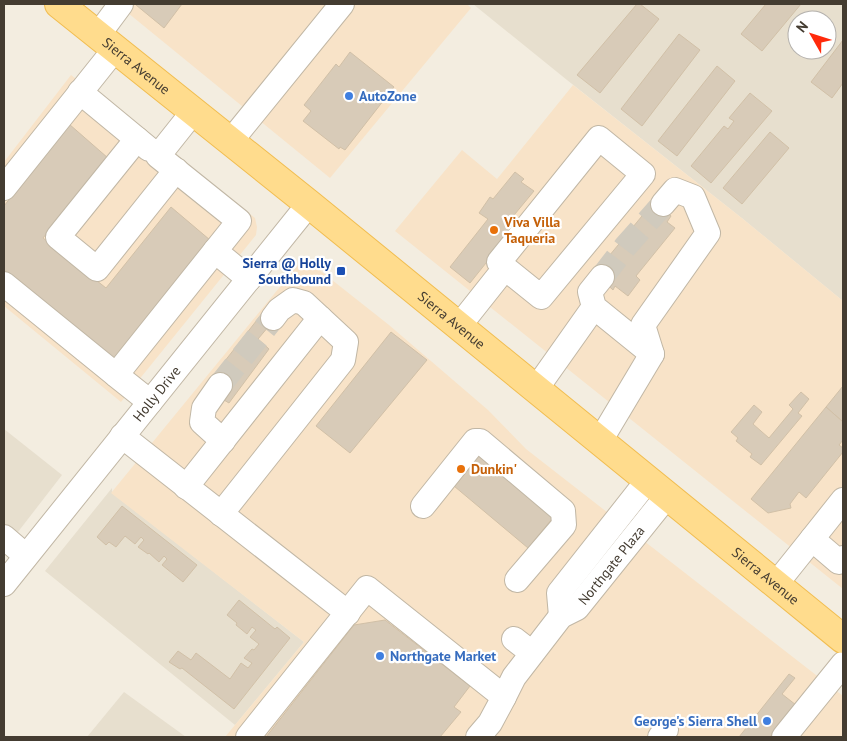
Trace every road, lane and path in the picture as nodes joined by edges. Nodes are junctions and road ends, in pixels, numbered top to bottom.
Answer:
1 (59, 4) edge
2 (121, 4) edge
3 (342, 4) edge
4 (107, 42) junction
5 (80, 92) junction
6 (193, 112) junction
7 (137, 139) junction
8 (230, 142) junction
9 (167, 163) junction
10 (4, 188) edge
11 (309, 204) junction
12 (662, 204) tunnel mouth
13 (215, 251) junction
14 (505, 268) junction
15 (602, 277) tunnel mouth
16 (249, 279) junction
17 (4, 284) edge
18 (594, 307) junction
19 (272, 318) tunnel mouth
20 (320, 318) junction
21 (459, 326) junction
22 (652, 354) junction
23 (116, 375) junction
24 (220, 386) tunnel mouth
25 (536, 388) junction
26 (150, 402) junction
27 (122, 436) junction
28 (223, 441) junction
29 (600, 441) junction
30 (186, 487) junction
31 (657, 488) junction
32 (843, 500) edge
33 (423, 506) dead end
34 (221, 514) junction
35 (4, 537) edge
36 (812, 539) junction
37 (26, 556) junction
38 (843, 558) edge
39 (517, 580) dead end
40 (4, 584) edge
41 (776, 584) junction
42 (348, 613) junction
43 (843, 639) edge
44 (843, 664) edge
45 (504, 697) junction
46 (248, 737) edge
47 (478, 737) edge
48 (784, 737) edge

1 - 4 main road, Sierra Avenue
2 - 4 street
3 - 8 street
4 - 5 street
4 - 6 main road, Sierra Avenue
5 - 7 street
5 - 10 street
6 - 8 main road, Sierra Avenue
6 - 9 street
7 - 9 street
7 - 9 street
8 - 11 main road, Sierra Avenue
9 - 13 street
11 - 16 street, Holly Drive
11 - 21 main road, Sierra Avenue
12 - 22 street
13 - 16 street
13 - 23 street
14 - 14 street
14 - 21 street
15 - 18 street
16 - 26 street, Holly Drive
17 - 23 street
18 - 22 street
18 - 25 street
19 - 20 street
20 - 28 street
20 - 34 street
21 - 25 main road, Sierra Avenue
22 - 29 street
23 - 26 street
24 - 28 street
25 - 29 main road, Sierra Avenue
26 - 27 street, Holly Drive
27 - 30 street
27 - 37 street, Holly Drive
28 - 30 street
29 - 31 main road, Sierra Avenue
30 - 34 street
31 - 41 main road, Sierra Avenue
31 - 45 street, Northgate Plaza
32 - 36 street
33 - 39 street
34 - 42 street
35 - 37 street
36 - 38 street
36 - 41 street
37 - 40 street, Holly Drive
41 - 43 main road, Sierra Avenue
42 - 45 street
42 - 46 street
44 - 48 street
45 - 47 street, Northgate Plaza

